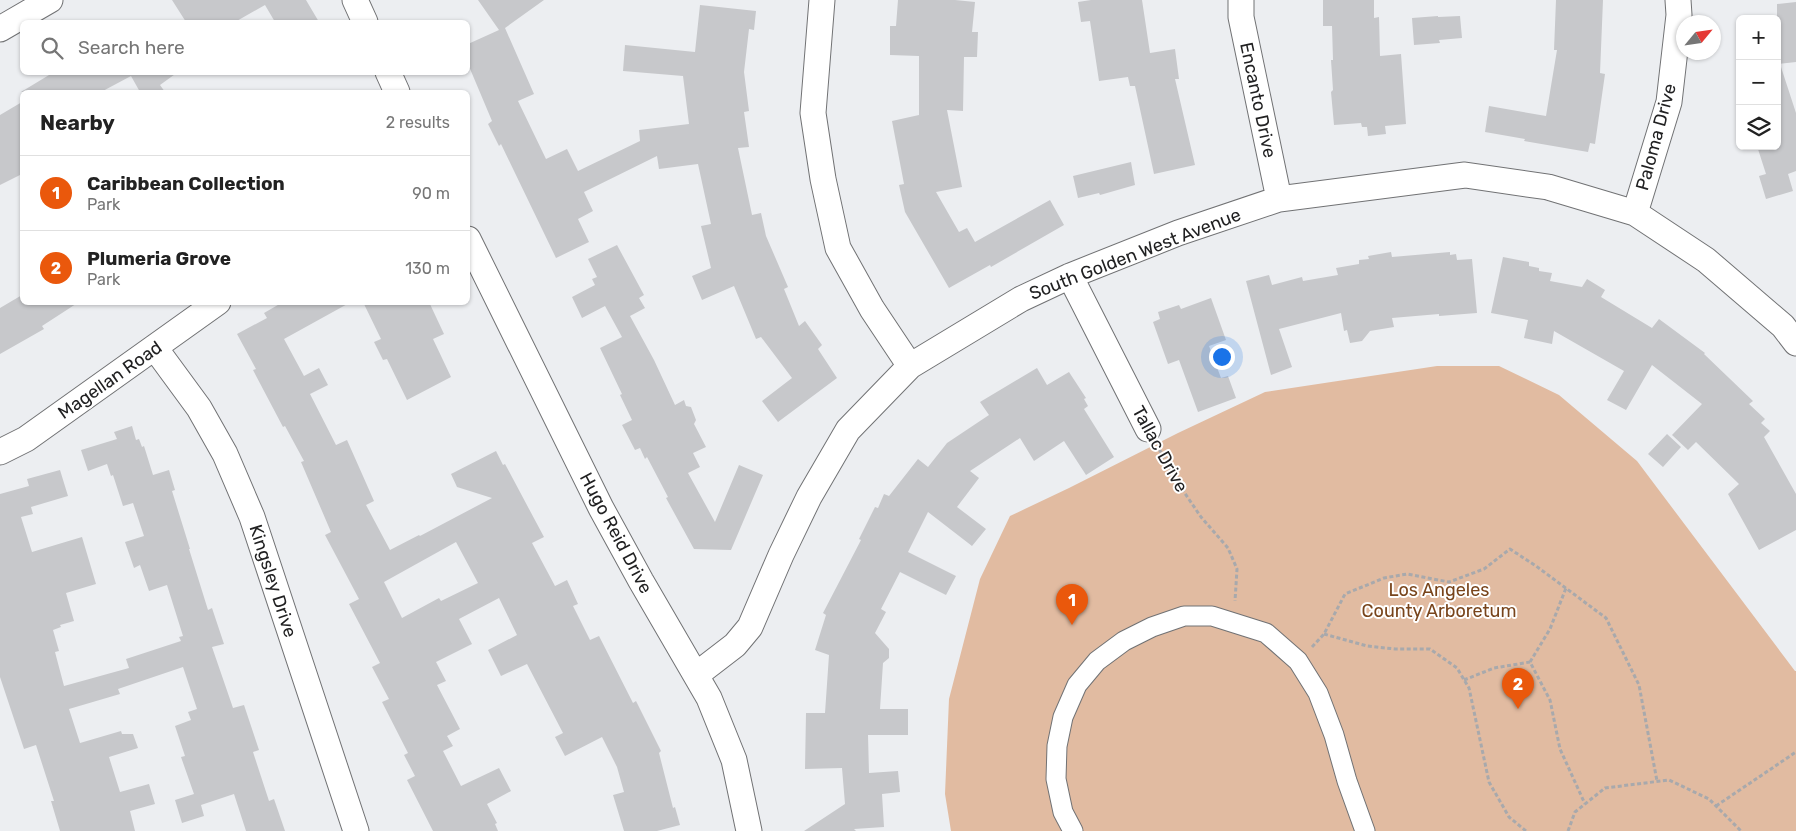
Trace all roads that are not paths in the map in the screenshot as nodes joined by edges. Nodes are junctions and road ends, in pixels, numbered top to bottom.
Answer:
1 (50, 0) edge
2 (355, 0) edge
3 (822, 0) edge
4 (1240, 0) edge
5 (1678, 0) edge
6 (364, 20) edge
7 (0, 29) edge
8 (390, 75) edge
9 (397, 90) edge
10 (1279, 199) junction
11 (1636, 213) junction
12 (470, 244) edge
13 (1070, 276) junction
14 (214, 305) edge
15 (1796, 343) edge
16 (156, 348) junction
17 (910, 366) junction
18 (1148, 429) road end
19 (0, 452) edge
20 (696, 675) junction
21 (356, 831) edge
22 (749, 831) edge
23 (1073, 831) edge
24 (1365, 831) edge

1 - 7 street
2 - 6 street
3 - 17 street
4 - 10 street, Encanto Drive
5 - 11 street, Paloma Drive
8 - 9 street
10 - 11 street, South Golden West Avenue
10 - 13 street, South Golden West Avenue
11 - 15 street, South Golden West Avenue
12 - 20 street, Hugo Reid Drive
13 - 17 street, South Golden West Avenue
13 - 18 street, Tallac Drive
14 - 16 street, Magellan Road
16 - 19 street, Magellan Road
16 - 21 street, Kingsley Drive
17 - 20 street, South Golden West Avenue
20 - 22 street, Hugo Reid Drive
23 - 24 street

